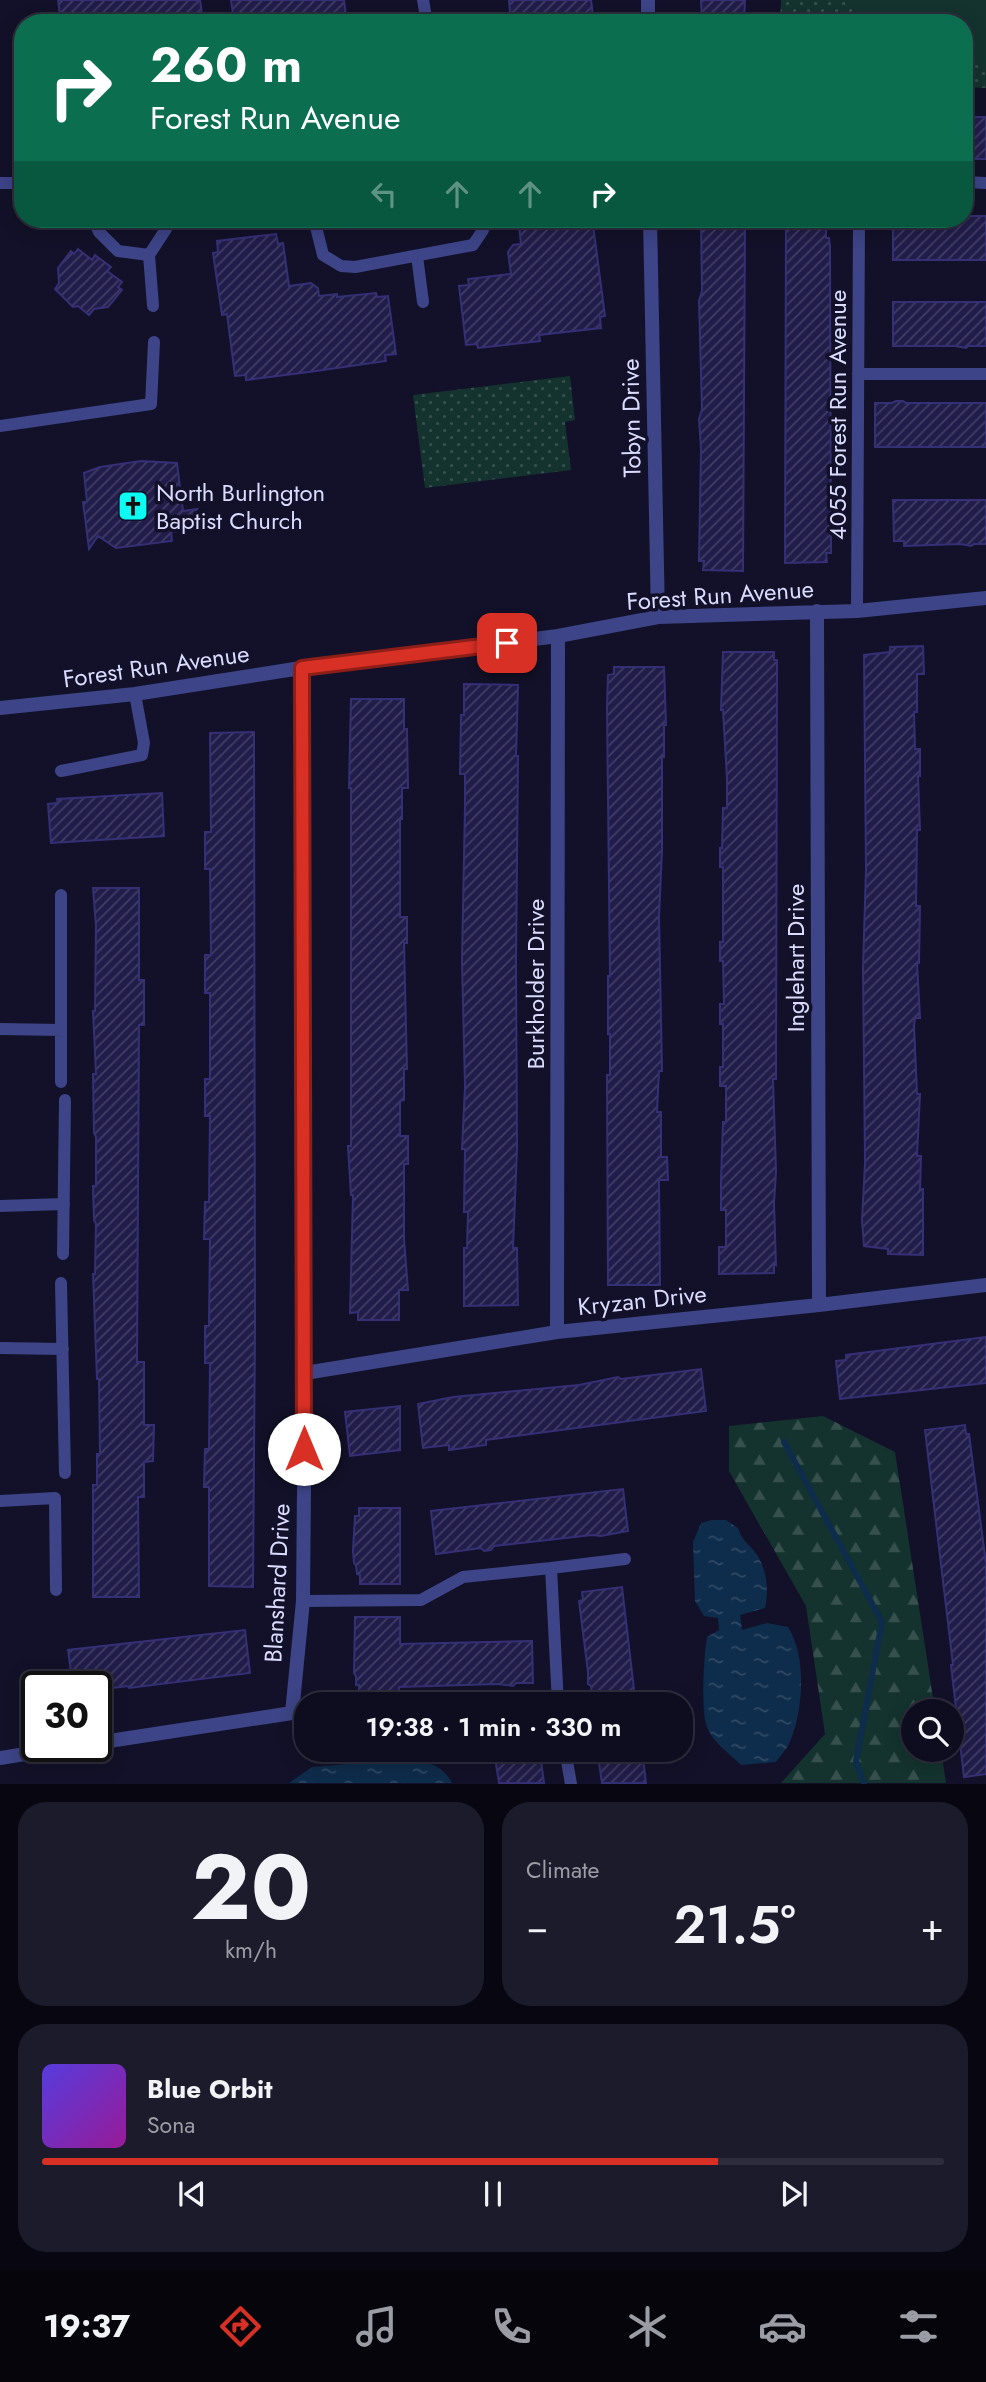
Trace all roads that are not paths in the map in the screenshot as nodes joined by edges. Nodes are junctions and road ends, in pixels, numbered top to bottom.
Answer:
1 (97, 228) edge
2 (166, 228) edge
3 (316, 228) edge
4 (482, 228) edge
5 (650, 228) edge
6 (859, 228) edge
7 (149, 255) junction
8 (417, 256) junction
9 (423, 302) dead end
10 (153, 306) dead end
11 (154, 342) dead end
12 (858, 374) junction
13 (986, 374) edge
14 (0, 426) edge
15 (986, 598) edge
16 (817, 611) junction
17 (858, 611) junction
18 (658, 617) junction
19 (558, 636) junction
20 (302, 668) junction
21 (135, 694) junction
22 (0, 708) edge
23 (61, 771) dead end
24 (61, 895) dead end
25 (0, 1029) edge
26 (61, 1030) junction
27 (61, 1082) dead end
28 (65, 1100) dead end
29 (64, 1204) junction
30 (0, 1206) edge
31 (63, 1254) dead end
32 (61, 1283) dead end
33 (986, 1285) edge
34 (820, 1305) junction
35 (557, 1332) junction
36 (0, 1348) edge
37 (63, 1349) junction
38 (305, 1373) junction
39 (65, 1473) dead end
40 (0, 1501) edge
41 (625, 1559) dead end
42 (551, 1568) junction
43 (55, 1590) dead end
44 (303, 1601) junction
45 (300, 1692) edge
46 (557, 1692) edge
47 (294, 1714) edge
48 (112, 1741) edge
49 (21, 1755) edge
50 (0, 1758) edge
51 (568, 1762) edge
52 (572, 1783) edge

1 - 7 lane
2 - 7 lane
3 - 8 lane
4 - 8 lane
5 - 18 street, Tobyn Drive
6 - 12 lane, 4055 Forest Run Avenue
7 - 10 lane
8 - 9 lane
11 - 14 lane
12 - 13 lane
12 - 17 lane, 4055 Forest Run Avenue
15 - 17 street, Forest Run Avenue
16 - 17 street, Forest Run Avenue
16 - 18 street, Forest Run Avenue
16 - 34 street, Inglehart Drive
18 - 19 street, Forest Run Avenue
19 - 20 street, Forest Run Avenue
19 - 35 street, Burkholder Drive
20 - 21 street, Forest Run Avenue
20 - 38 street, Blanshard Drive
21 - 22 street, Forest Run Avenue
21 - 23 lane
24 - 26 lane
25 - 26 lane
26 - 27 lane
28 - 29 lane
29 - 30 lane
29 - 31 lane
32 - 37 lane
33 - 34 street, Kryzan Drive
34 - 35 street, Kryzan Drive
35 - 38 street, Kryzan Drive
36 - 37 lane
37 - 39 lane
38 - 44 street, Blanshard Drive
40 - 43 lane
41 - 42 lane
42 - 44 lane
42 - 46 lane
44 - 45 street, Blanshard Drive
47 - 48 street, Blanshard Drive
49 - 50 street
51 - 52 lane

